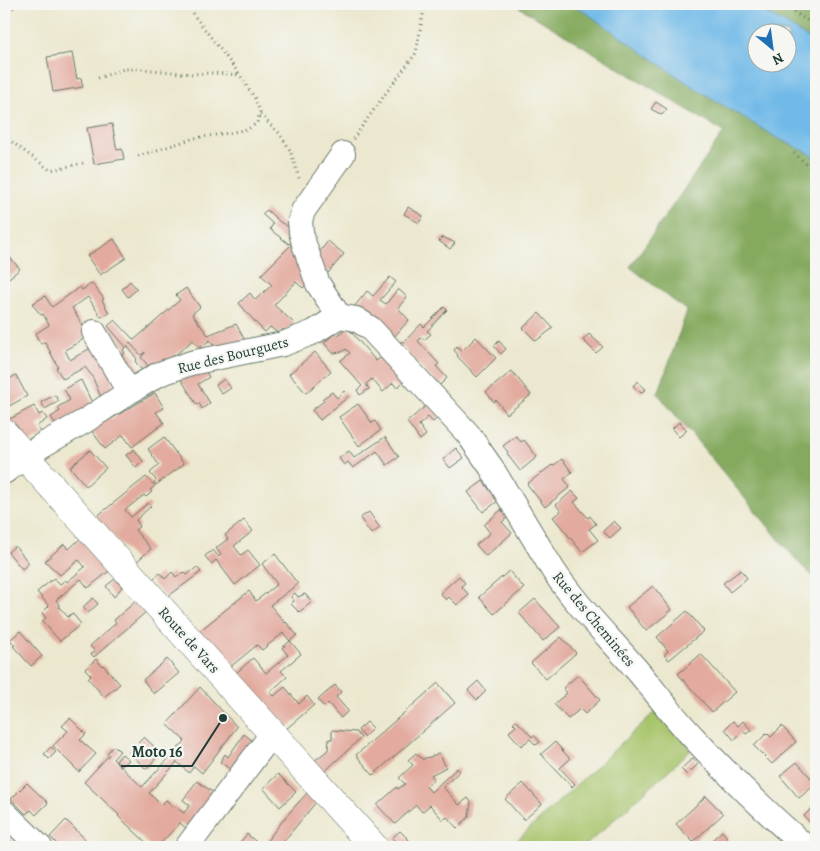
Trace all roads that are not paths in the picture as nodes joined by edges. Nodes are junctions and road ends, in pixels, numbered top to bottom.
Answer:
1 (343, 154) road end
2 (339, 316) junction
3 (94, 332) dead end
4 (129, 392) junction
5 (4, 433) edge
6 (14, 464) edge
7 (272, 734) junction
8 (4, 812) edge
9 (40, 847) edge
10 (187, 847) edge
11 (374, 847) edge
12 (806, 847) edge

1 - 2 street
2 - 4 street, Rue des Bourguets
2 - 12 street, Rue des Cheminées
3 - 4 street
4 - 6 street, Rue des Bourguets
5 - 6 main road, Route de Vars
6 - 7 main road, Route de Vars
7 - 10 street
7 - 11 main road, Route de Vars
8 - 9 street

